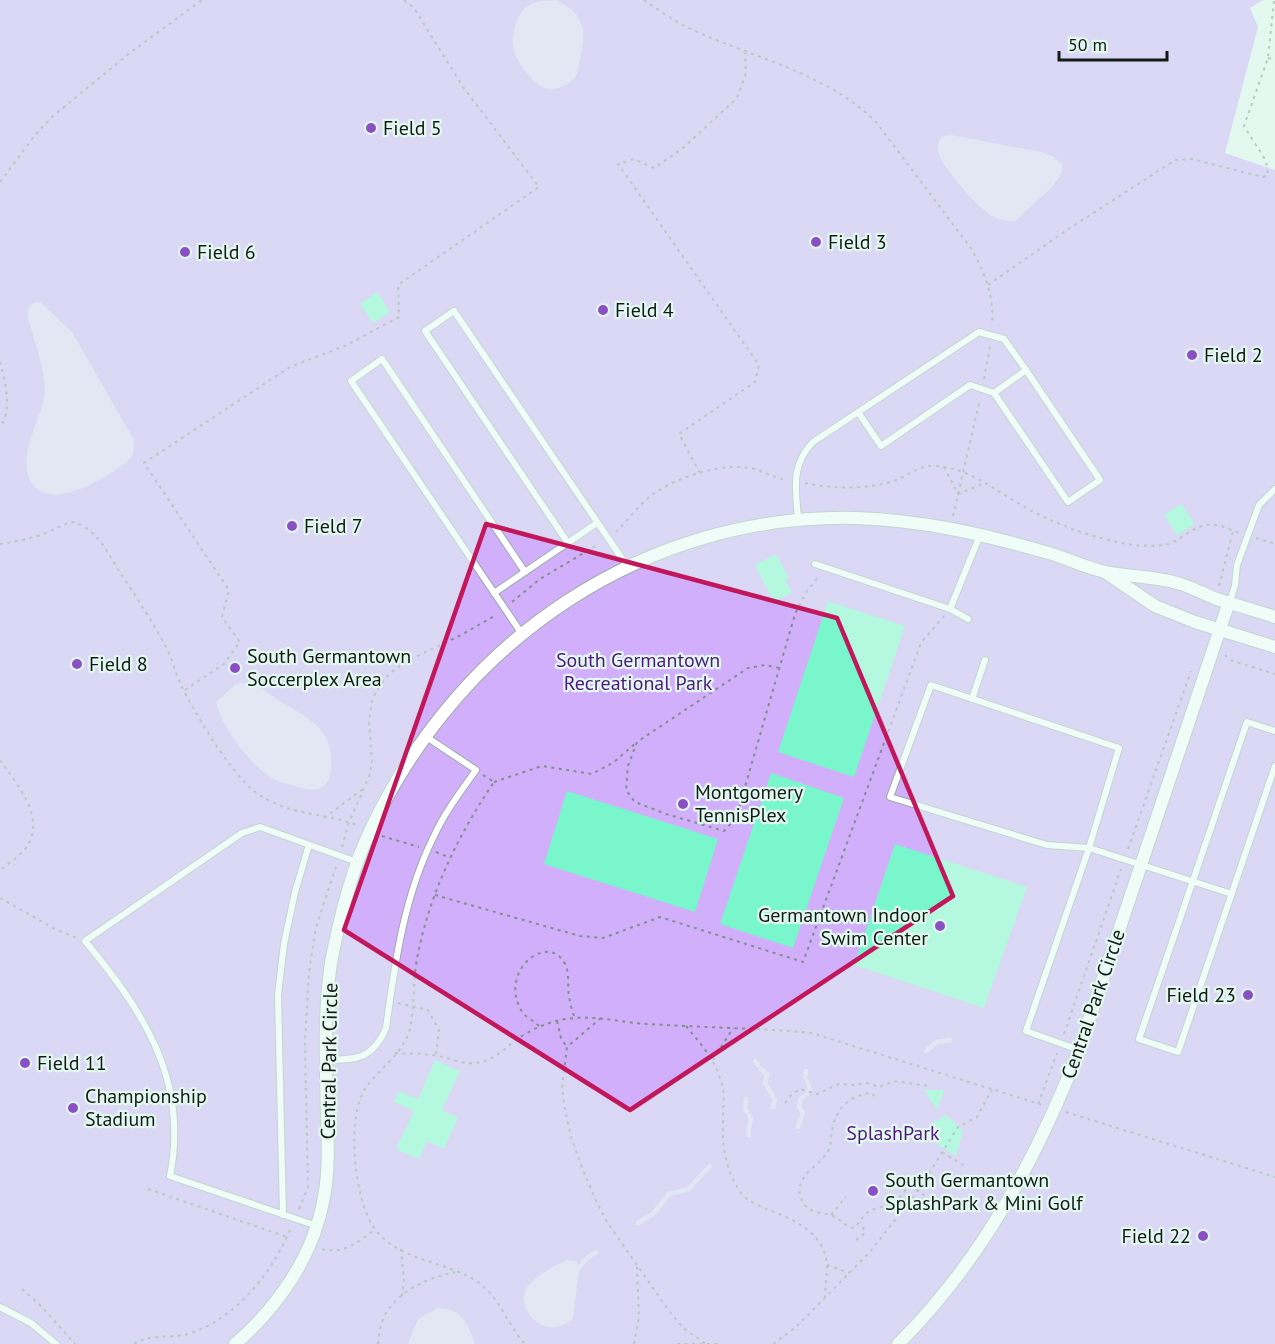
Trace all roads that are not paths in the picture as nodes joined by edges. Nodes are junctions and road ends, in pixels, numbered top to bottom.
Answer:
1 (1026, 370) junction
2 (994, 393) junction
3 (858, 412) junction
4 (1275, 489) edge
5 (798, 520) junction
6 (597, 523) junction
7 (980, 534) junction
8 (568, 543) junction
9 (815, 564) dead end
10 (627, 566) junction
11 (525, 572) junction
12 (1104, 572) junction
13 (494, 593) junction
14 (1230, 602) junction
15 (950, 609) junction
16 (1275, 617) edge
17 (968, 620) dead end
18 (1220, 628) junction
19 (522, 634) junction
20 (1275, 647) edge
21 (985, 660) dead end
22 (972, 699) junction
23 (1275, 732) edge
24 (425, 736) junction
25 (1275, 766) edge
26 (309, 845) junction
27 (1089, 848) junction
28 (358, 862) junction
29 (1142, 864) junction
30 (1193, 881) junction
31 (1232, 894) junction
32 (1079, 1050) junction
33 (326, 1060) junction
34 (283, 1215) junction
35 (317, 1226) junction
36 (0, 1307) edge
37 (56, 1344) edge
38 (235, 1344) edge
39 (898, 1344) edge

1 - 2 lane
1 - 2 lane
1 - 3 lane
2 - 3 lane
3 - 5 lane
4 - 14 lane
5 - 7 street, Central Park Circle
5 - 10 street, Central Park Circle
6 - 8 lane
6 - 8 lane
6 - 10 lane
7 - 12 street, Central Park Circle
7 - 15 lane
8 - 11 lane
9 - 15 lane
10 - 19 street, Central Park Circle
11 - 13 lane
11 - 13 lane
12 - 14 street, Central Park Circle
12 - 18 street, Central Park Circle
13 - 19 lane
14 - 16 street, Central Park Circle
14 - 18 street, Central Park Circle
15 - 17 lane
18 - 20 street, Central Park Circle
18 - 29 street, Central Park Circle
19 - 24 street, Central Park Circle
21 - 22 lane
22 - 27 lane
22 - 27 lane
23 - 30 lane
24 - 28 street, Central Park Circle
24 - 33 lane
25 - 31 lane
26 - 28 lane
26 - 34 lane
26 - 34 lane
27 - 29 lane
27 - 32 lane
28 - 33 street, Central Park Circle
29 - 30 lane
29 - 32 street, Central Park Circle
30 - 31 lane
30 - 31 lane
32 - 39 street, Central Park Circle
33 - 35 street, Central Park Circle
34 - 35 lane
35 - 38 street, Central Park Circle
36 - 37 lane

